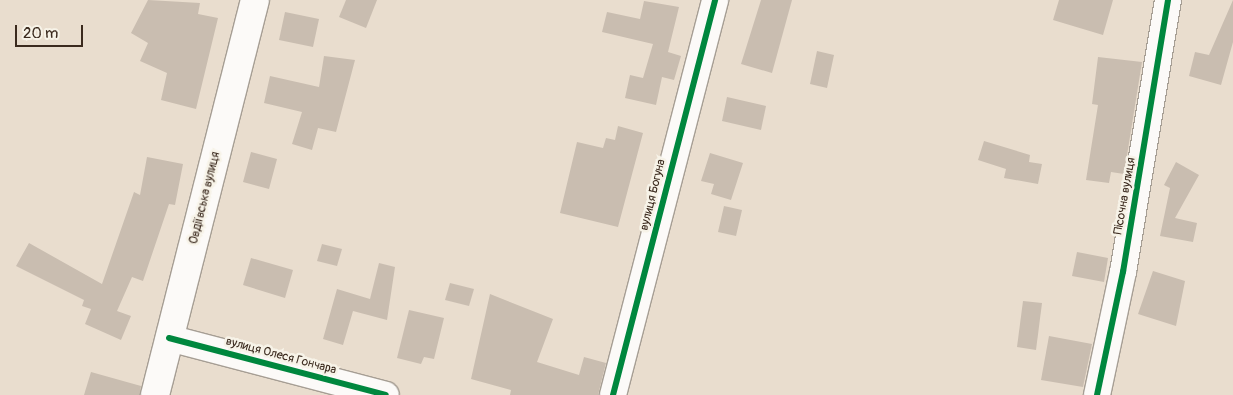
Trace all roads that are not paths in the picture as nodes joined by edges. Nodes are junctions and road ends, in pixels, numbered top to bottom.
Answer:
1 (254, 0) edge
2 (715, 0) edge
3 (1168, 0) edge
4 (169, 338) junction
5 (155, 395) edge
6 (386, 395) edge
7 (613, 395) edge
8 (1097, 395) edge

1 - 4 main road, Овдіївська вулиця
2 - 7 street, вулиця Богуна
3 - 8 street, Пісочна вулиця
4 - 5 main road, Овдіївська вулиця
4 - 6 street, вулиця Олеся Гончара

